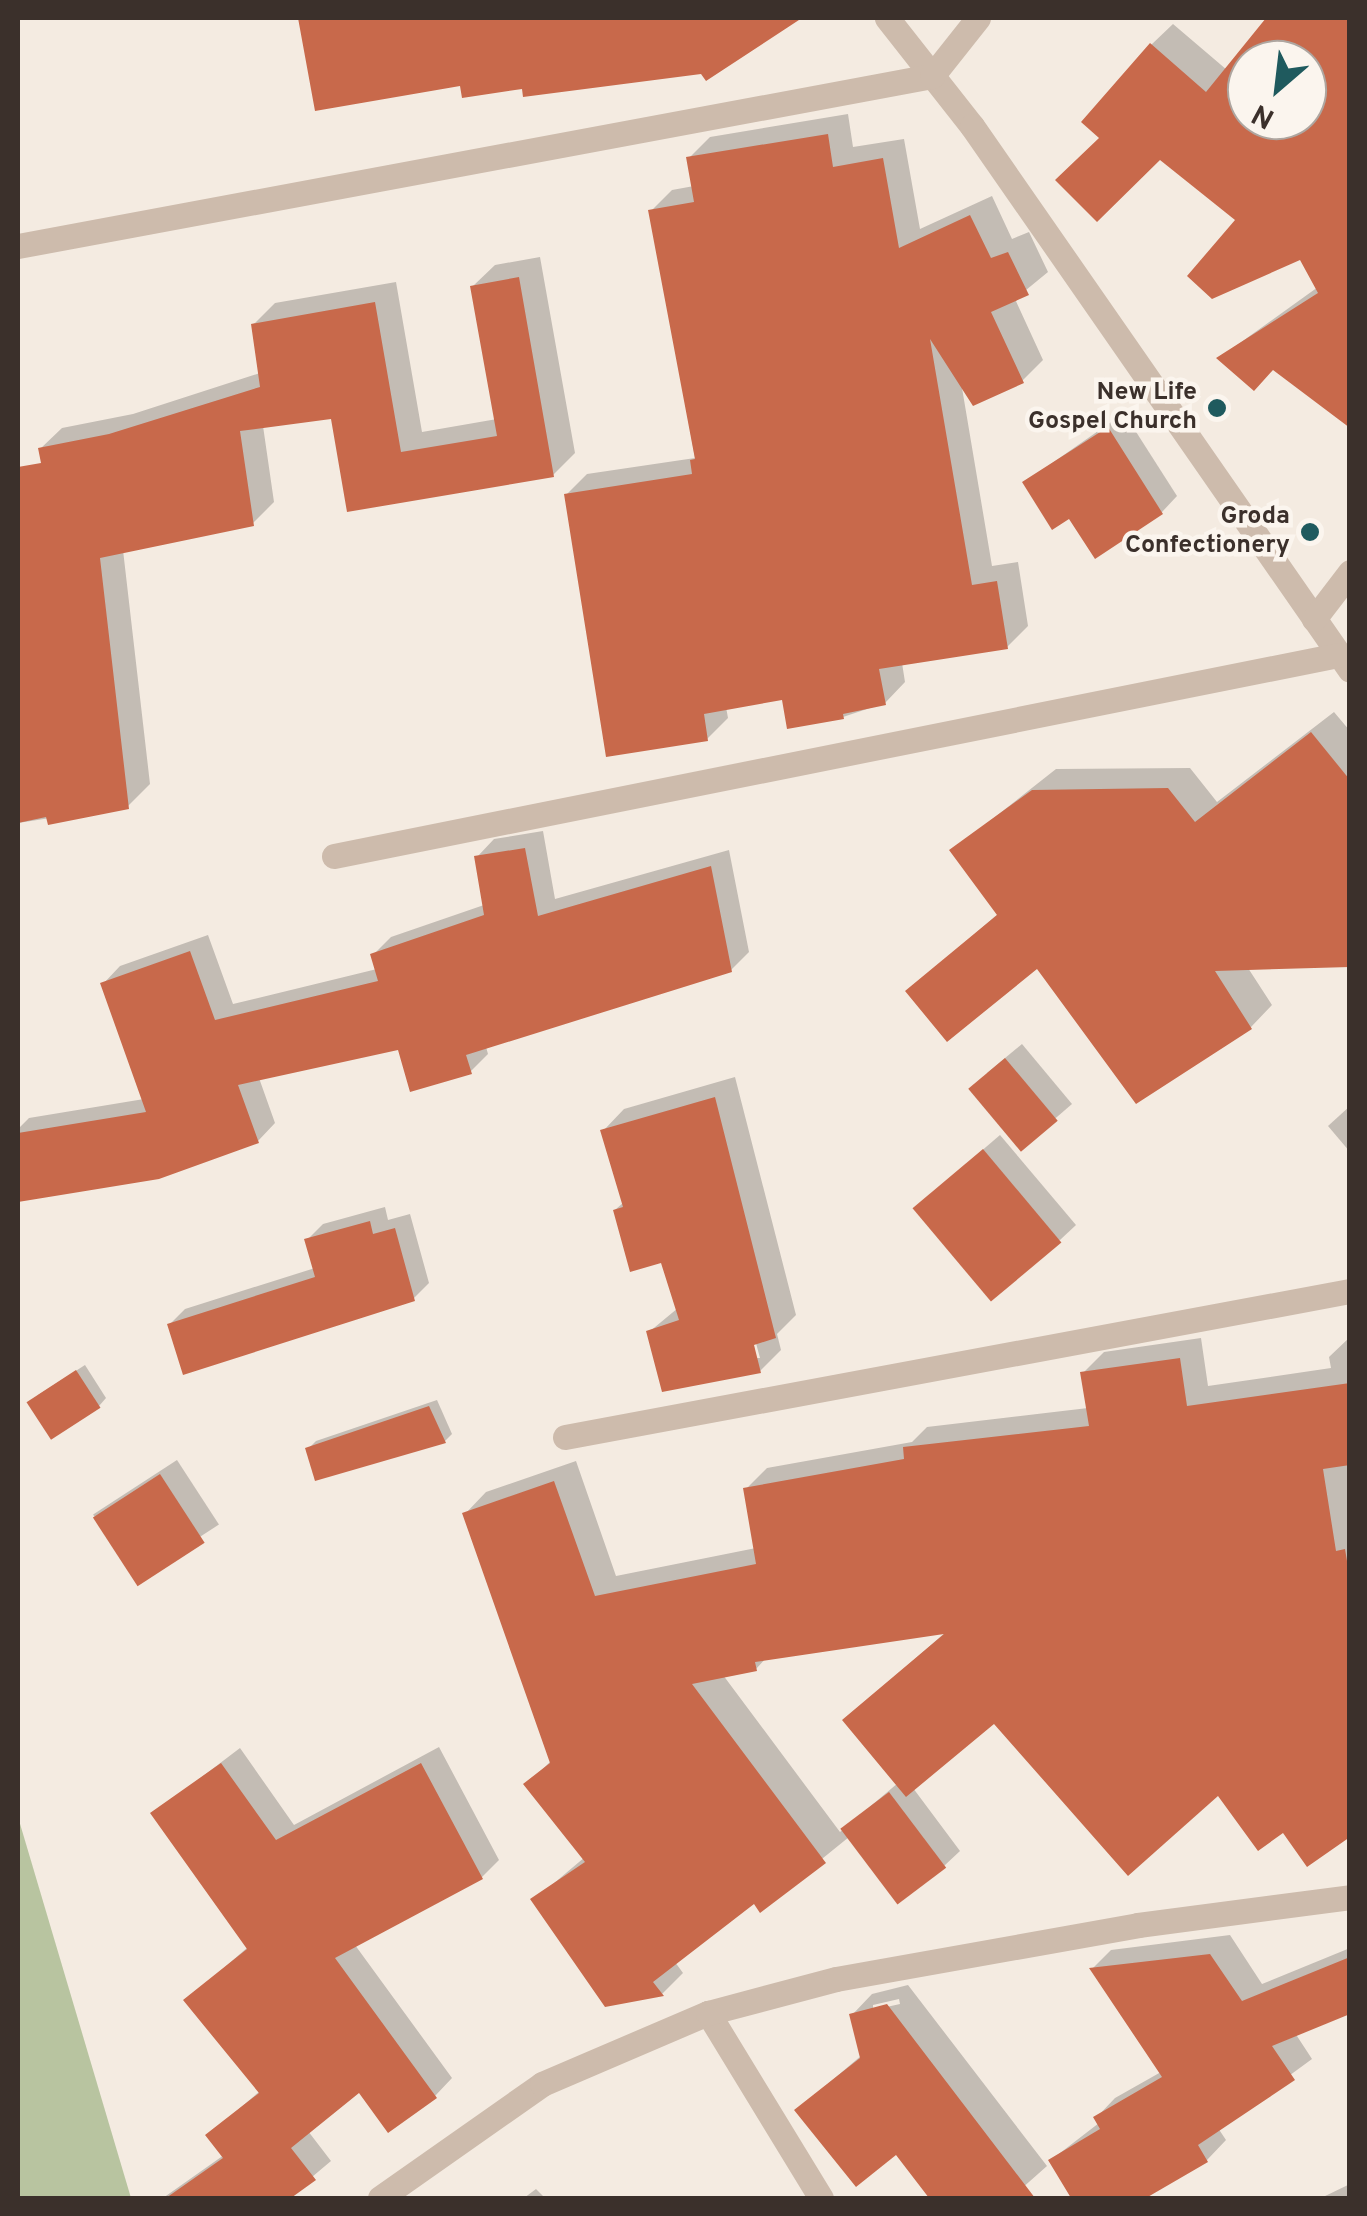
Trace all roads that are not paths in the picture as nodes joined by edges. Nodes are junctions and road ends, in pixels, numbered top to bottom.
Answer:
1 (887, 18) edge
2 (978, 18) edge
3 (932, 76) junction
4 (18, 246) edge
5 (1350, 572) edge
6 (1314, 619) junction
7 (1344, 663) edge
8 (334, 856) dead end
9 (1350, 1292) edge
10 (565, 1438) dead end
11 (1350, 1896) edge
12 (708, 2013) junction
13 (380, 2198) edge
14 (821, 2198) edge

1 - 3 street
2 - 3 street
3 - 4 street
3 - 6 street
5 - 6 street
6 - 7 street
7 - 8 street
9 - 10 street
11 - 12 street
12 - 13 street
12 - 14 street

